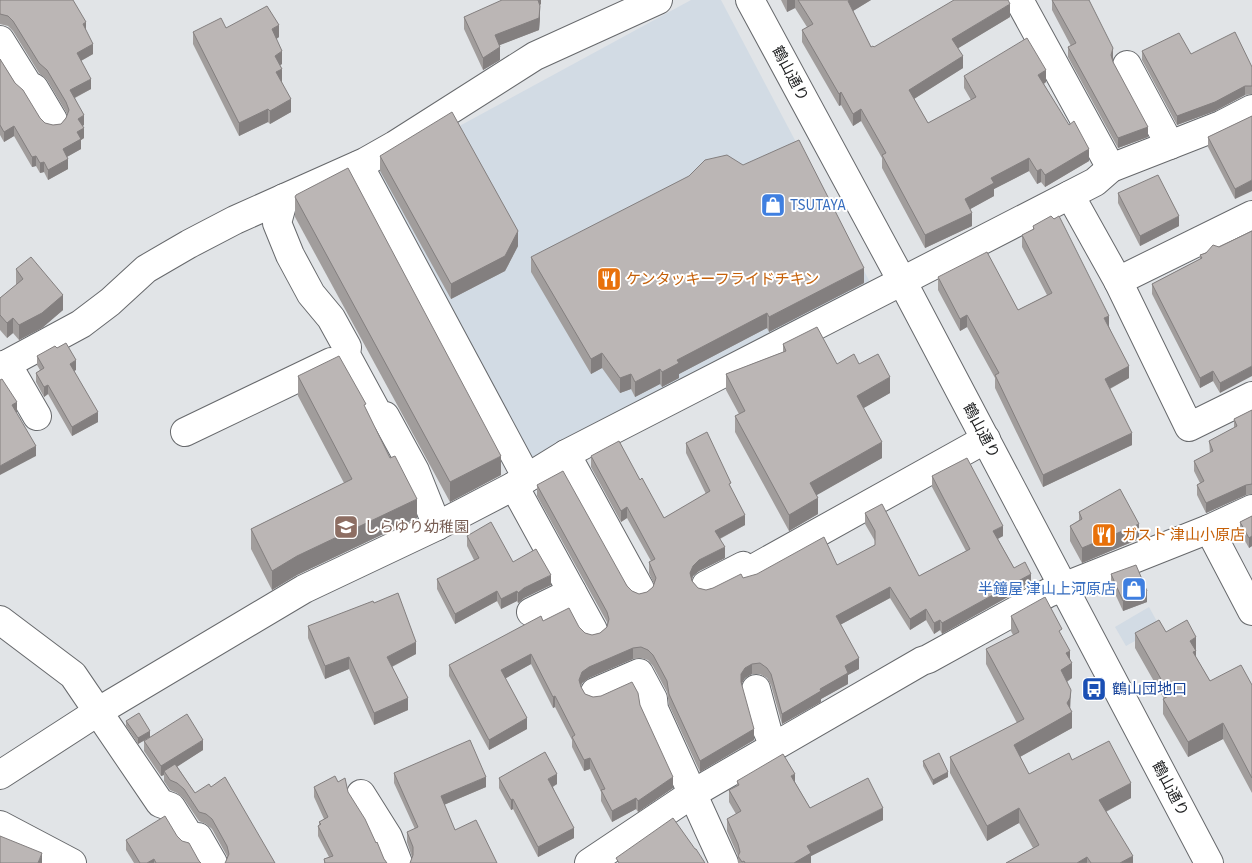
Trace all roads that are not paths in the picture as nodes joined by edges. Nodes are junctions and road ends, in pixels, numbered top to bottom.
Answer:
1 (658, 0) edge
2 (750, 0) edge
3 (1029, 3) edge
4 (0, 40) edge
5 (1127, 65) dead end
6 (1252, 109) edge
7 (53, 120) dead end
8 (1170, 145) junction
9 (359, 165) junction
10 (1111, 168) junction
11 (1070, 195) junction
12 (284, 198) junction
13 (1252, 215) edge
14 (902, 281) junction
15 (1118, 281) junction
16 (346, 355) junction
17 (4, 365) edge
18 (1252, 396) edge
19 (37, 416) dead end
20 (185, 432) dead end
21 (986, 439) junction
22 (566, 454) junction
23 (521, 482) junction
24 (1252, 509) edge
25 (437, 526) junction
26 (1209, 529) junction
27 (706, 585) dead end
28 (1064, 586) junction
29 (640, 589) dead end
30 (572, 592) junction
31 (1252, 611) edge
32 (531, 612) dead end
33 (0, 620) edge
34 (592, 630) dead end
35 (756, 689) dead end
36 (595, 692) dead end
37 (98, 711) junction
38 (774, 746) junction
39 (0, 775) edge
40 (361, 794) dead end
41 (692, 794) junction
42 (0, 824) edge
43 (72, 863) edge
44 (213, 863) edge
45 (398, 863) edge
46 (589, 863) edge
47 (724, 863) edge
48 (1209, 863) edge

1 - 9 street
2 - 14 street, 鶴山通り
3 - 10 street
4 - 7 street
5 - 8 street
6 - 8 street
8 - 10 street
9 - 12 street
9 - 23 street
10 - 11 street
11 - 14 street
11 - 15 street
12 - 16 street
12 - 17 street
13 - 15 street
14 - 21 street, 鶴山通り
14 - 22 street
15 - 18 street
16 - 20 street
16 - 25 street
17 - 19 street
21 - 27 street
21 - 28 street, 鶴山通り
22 - 23 street
22 - 29 street
23 - 25 street
23 - 30 street
24 - 26 street
25 - 37 street
26 - 28 street
26 - 31 street
28 - 38 street
28 - 48 street, 鶴山通り
30 - 32 street
30 - 34 street
33 - 37 street
35 - 38 street
36 - 41 street
37 - 39 street
37 - 44 street
38 - 41 street
40 - 45 street
41 - 46 street
41 - 47 street
42 - 43 street

